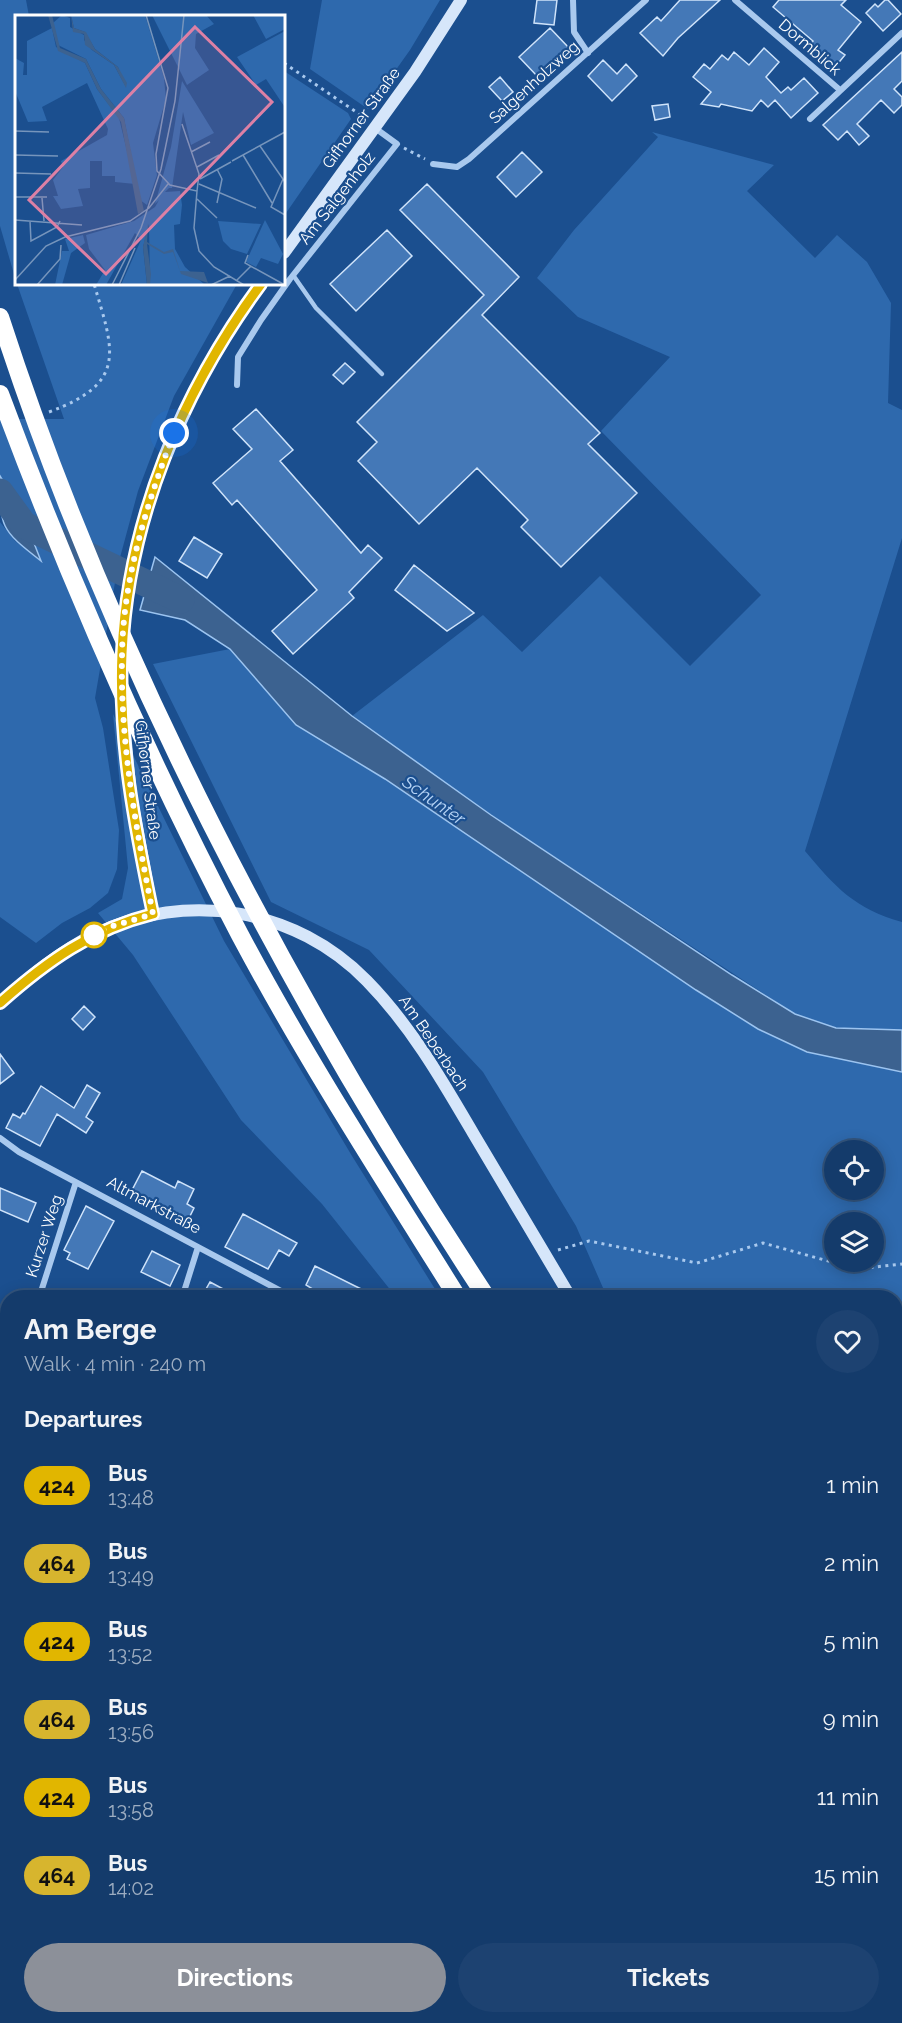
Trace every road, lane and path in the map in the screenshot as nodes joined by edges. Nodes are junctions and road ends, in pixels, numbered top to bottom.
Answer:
1 (460, 0) edge
2 (573, 0) edge
3 (646, 0) edge
4 (735, 0) edge
5 (902, 33) edge
6 (588, 53) junction
7 (285, 64) edge
8 (840, 90) junction
9 (810, 119) dead end
10 (375, 128) junction
11 (397, 144) junction
12 (433, 164) joint
13 (285, 252) edge
14 (294, 274) junction
15 (94, 285) edge
16 (260, 285) edge
17 (0, 317) edge
18 (382, 374) dead end
19 (237, 385) dead end
20 (0, 394) edge
21 (65, 406) dead end
22 (153, 914) junction
23 (0, 1003) edge
24 (0, 1138) edge
25 (75, 1182) junction
26 (198, 1247) junction
27 (546, 1256) junction
28 (902, 1264) edge
29 (41, 1290) edge
30 (185, 1290) edge
31 (279, 1290) edge
32 (453, 1290) edge
33 (483, 1290) edge
34 (566, 1290) edge

1 - 10 main road, Gifhorner Straße
2 - 6 street
3 - 6 street, Salgenholzweg
4 - 8 street, Dormblick
5 - 8 street
6 - 12 street, Salgenholzweg
7 - 10 path
8 - 9 street
10 - 11 street, Am Salgenholz
10 - 13 main road, Gifhorner Straße
11 - 12 path
11 - 14 street, Am Salgenholz
14 - 18 lane
14 - 19 street, Am Salgenholz
15 - 21 path
16 - 22 main road, Gifhorner Straße
17 - 33 highway
20 - 32 highway
22 - 23 main road
22 - 27 main road, Am Beberbach
24 - 25 street, Altmarkstraße
25 - 26 street, Altmarkstraße
25 - 29 street, Kurzer Weg
26 - 30 street
26 - 31 street, Altmarkstraße
27 - 28 path
27 - 34 main road, Am Beberbach

